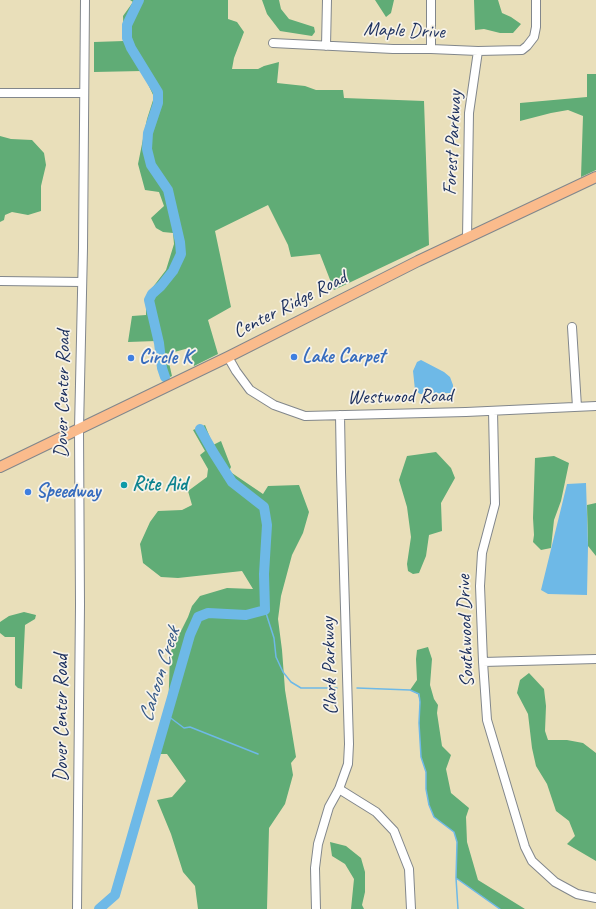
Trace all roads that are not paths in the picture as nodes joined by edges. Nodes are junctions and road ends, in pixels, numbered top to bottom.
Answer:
1 (85, 0) edge
2 (327, 0) edge
3 (432, 0) edge
4 (536, 0) edge
5 (273, 43) dead end
6 (326, 46) junction
7 (431, 49) junction
8 (478, 51) junction
9 (0, 92) edge
10 (84, 93) junction
11 (596, 177) edge
12 (467, 238) junction
13 (0, 281) edge
14 (82, 282) junction
15 (572, 327) dead end
16 (228, 357) junction
17 (596, 406) edge
18 (577, 407) junction
19 (493, 411) junction
20 (340, 415) junction
21 (79, 429) junction
22 (0, 467) edge
23 (596, 659) edge
24 (483, 662) junction
25 (339, 789) junction
26 (596, 898) edge
27 (77, 909) edge
28 (316, 909) edge
29 (411, 909) edge

1 - 10 street, Dover Center Road
2 - 6 street
3 - 7 street
4 - 8 street, Maple Drive
5 - 6 street, Maple Drive
6 - 7 street, Maple Drive
7 - 8 street, Maple Drive
8 - 12 street, Forest Parkway
9 - 10 street
10 - 14 street, Dover Center Road
11 - 12 main road, Center Ridge Road
12 - 16 main road, Center Ridge Road
13 - 14 street
14 - 21 street, Dover Center Road
15 - 18 street
16 - 20 street, Westwood Road
16 - 21 main road, Center Ridge Road
17 - 18 street, Westwood Road
18 - 19 street, Westwood Road
19 - 20 street, Westwood Road
19 - 24 street, Southwood Drive
20 - 25 street, Clark Parkway
21 - 22 main road, Center Ridge Road
21 - 27 street, Dover Center Road
23 - 24 street
24 - 26 street, Southwood Drive
25 - 28 street, Clark Parkway
25 - 29 street

